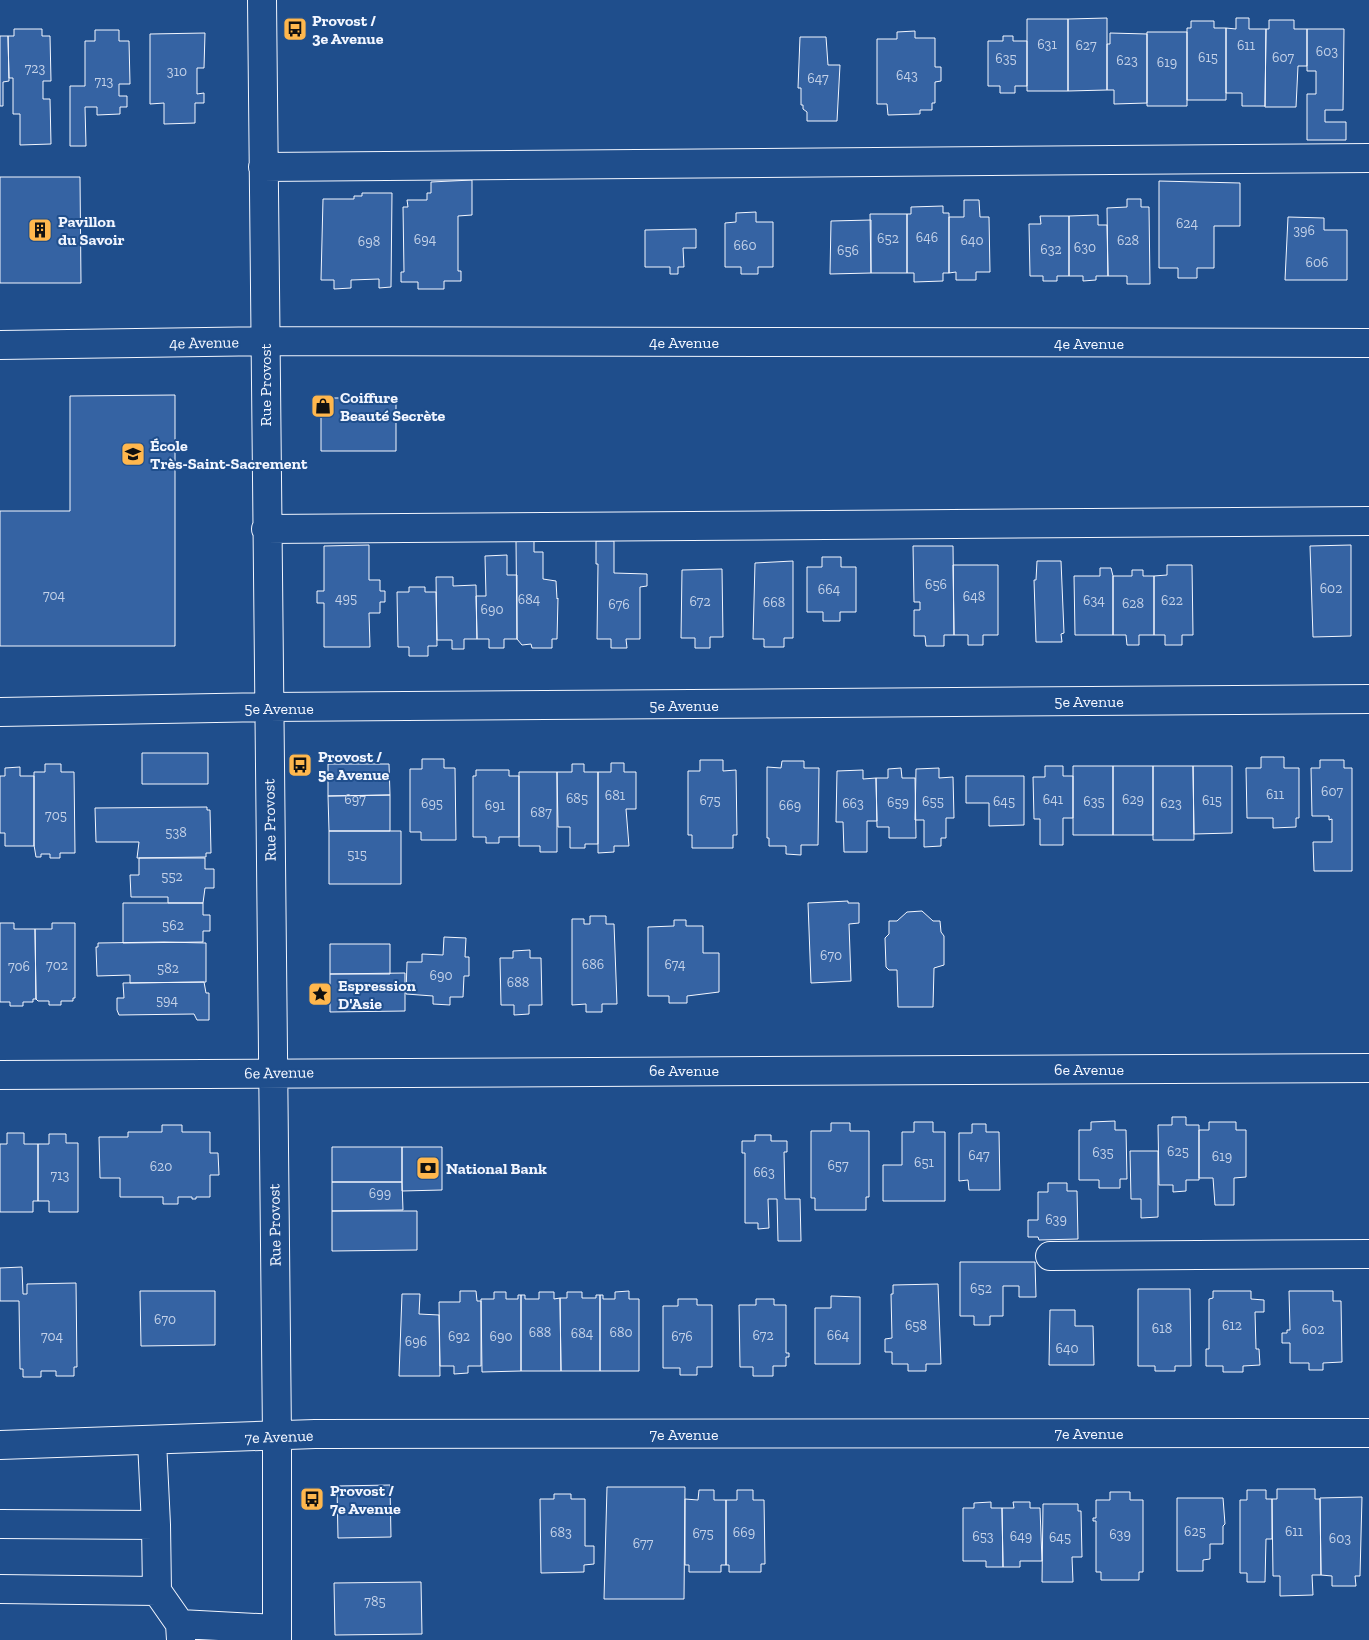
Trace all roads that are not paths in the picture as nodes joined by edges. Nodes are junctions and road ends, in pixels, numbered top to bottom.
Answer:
1 (262, 0) edge
2 (1369, 158) edge
3 (263, 167) junction
4 (265, 341) junction
5 (0, 344) edge
6 (1369, 344) edge
7 (1369, 520) edge
8 (266, 529) junction
9 (1369, 699) edge
10 (268, 707) junction
11 (0, 712) edge
12 (1369, 1068) edge
13 (272, 1072) junction
14 (0, 1075) edge
15 (1369, 1254) edge
16 (1050, 1256) dead end
17 (1369, 1433) edge
18 (277, 1436) junction
19 (152, 1441) junction
20 (0, 1445) edge
21 (0, 1524) edge
22 (156, 1525) junction
23 (0, 1589) edge
24 (157, 1591) junction
25 (181, 1632) edge
26 (277, 1635) edge

1 - 3 street, Rue Provost
2 - 3 street
3 - 4 street, Rue Provost
4 - 5 street, 4e Avenue
4 - 6 street, 4e Avenue
4 - 8 street, Rue Provost
7 - 8 street
8 - 10 street, Rue Provost
9 - 10 street, 5e Avenue
10 - 11 street, 5e Avenue
10 - 13 street, Rue Provost
12 - 13 street, 6e Avenue
13 - 14 street, 6e Avenue
13 - 18 street, Rue Provost
15 - 16 street
17 - 18 street, 7e Avenue
18 - 19 street, 7e Avenue
18 - 26 street, Rue Provost
19 - 20 street, 7e Avenue
19 - 22 street
21 - 22 street
22 - 24 street
23 - 24 street
24 - 25 street
25 - 26 street

